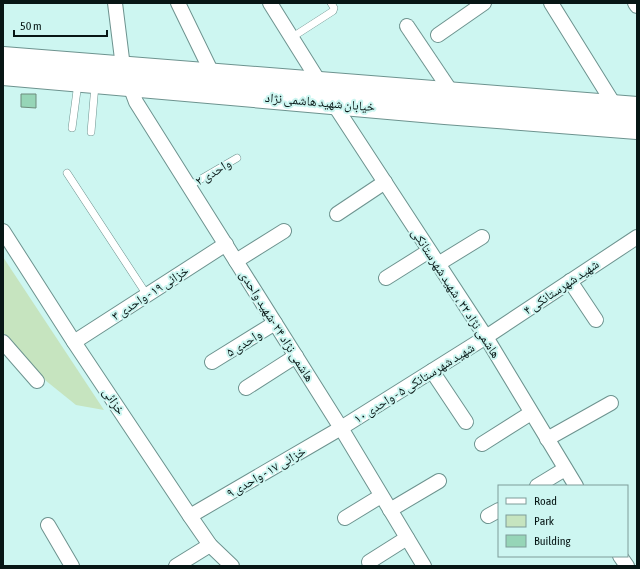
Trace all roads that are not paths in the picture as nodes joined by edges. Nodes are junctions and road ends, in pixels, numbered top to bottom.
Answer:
1 (115, 3) edge
2 (178, 3) edge
3 (270, 3) edge
4 (331, 3) edge
5 (484, 3) edge
6 (551, 3) edge
7 (635, 3) edge
8 (637, 6) edge
9 (406, 26) dead end
10 (438, 35) dead end
11 (291, 38) junction
12 (3, 58) edge
13 (3, 74) edge
14 (213, 74) junction
15 (126, 77) junction
16 (87, 82) junction
17 (320, 83) junction
18 (452, 93) junction
19 (332, 102) junction
20 (615, 106) junction
21 (637, 108) edge
22 (72, 128) dead end
23 (91, 132) dead end
24 (634, 132) edge
25 (237, 158) dead end
26 (67, 173) dead end
27 (385, 182) junction
28 (189, 186) junction
29 (337, 214) dead end
30 (3, 231) edge
31 (284, 231) dead end
32 (482, 237) dead end
33 (637, 237) edge
34 (226, 244) junction
35 (429, 251) junction
36 (236, 261) junction
37 (438, 264) junction
38 (386, 278) dead end
39 (570, 281) junction
40 (147, 295) junction
41 (596, 320) dead end
42 (275, 323) junction
43 (486, 337) junction
44 (3, 342) edge
45 (74, 342) junction
46 (296, 356) junction
47 (212, 362) dead end
48 (432, 371) junction
49 (37, 381) dead end
50 (246, 388) dead end
51 (611, 403) dead end
52 (532, 413) junction
53 (466, 422) dead end
54 (341, 428) junction
55 (548, 439) junction
56 (482, 444) dead end
57 (565, 469) junction
58 (439, 481) dead end
59 (539, 485) edge
60 (575, 485) edge
61 (381, 496) junction
62 (390, 510) junction
63 (190, 516) junction
64 (345, 518) dead end
65 (48, 525) dead end
66 (407, 538) junction
67 (210, 545) junction
68 (621, 557) edge
69 (368, 562) dead end
70 (72, 566) edge
71 (176, 566) edge
72 (232, 566) edge
73 (424, 566) edge
74 (627, 566) edge

1 - 15 street, هاشمی نژاد ۲۴ -شهید واحدی
2 - 14 street
3 - 11 street, هاشمی نژاد ۲۲ ، شهید شهرستانکی
4 - 11 lane
5 - 10 street
6 - 20 street
7 - 8 street
9 - 18 street
11 - 17 street, هاشمی نژاد ۲۲ ، شهید شهرستانکی
12 - 15 main road, خیابان شهید هاشمی نژاد
13 - 16 main road, خیابان شهید هاشمی نژاد
14 - 15 main road, خیابان شهید هاشمی نژاد
14 - 17 main road, خیابان شهید هاشمی نژاد
15 - 16 main road, خیابان شهید هاشمی نژاد
15 - 19 main road, خیابان شهید هاشمی نژاد
15 - 28 street, هاشمی نژاد ۲۴ -شهید واحدی
16 - 22 lane
16 - 23 lane
17 - 18 main road, خیابان شهید هاشمی نژاد
17 - 19 street, هاشمی نژاد ۲۲ ، شهید شهرستانکی
18 - 20 main road, خیابان شهید هاشمی نژاد
19 - 24 main road, خیابان شهید هاشمی نژاد
19 - 27 street, هاشمی نژاد ۲۲ ، شهید شهرستانکی
20 - 21 main road, خیابان شهید هاشمی نژاد
25 - 28 lane, واحدی ۲
26 - 40 lane
27 - 29 street
27 - 35 street, هاشمی نژاد ۲۲ ، شهید شهرستانکی
28 - 34 street, هاشمی نژاد ۲۴ -شهید واحدی
30 - 45 street, خزائی
31 - 36 street
32 - 37 street
33 - 39 street, شهید شهرستانکی ۴
34 - 36 street, هاشمی نژاد ۲۴ -شهید واحدی
34 - 40 street, خزائی ۱۹ - واحدی ۳
35 - 37 street, هاشمی نژاد ۲۲ ، شهید شهرستانکی
35 - 38 street
36 - 42 street, هاشمی نژاد ۲۴ -شهید واحدی
37 - 43 street, هاشمی نژاد ۲۲ ، شهید شهرستانکی
39 - 41 street
39 - 43 street, شهید شهرستانکی ۴
40 - 45 street, خزائی ۱۹ - واحدی ۳
42 - 46 street, هاشمی نژاد ۲۴ -شهید واحدی
42 - 47 street, واحدی ۵
43 - 48 street, شهید شهرستانکی ۵ - واحدی ۱۰
43 - 52 street, هاشمی نژاد ۲۲ ، شهید شهرستانکی
44 - 49 street
45 - 63 street, خزائی
46 - 50 street
46 - 54 street, هاشمی نژاد ۲۴ -شهید واحدی
48 - 53 street
48 - 54 street, شهید شهرستانکی ۵ - واحدی ۱۰
51 - 55 street
52 - 55 street, هاشمی نژاد ۲۲ ، شهید شهرستانکی
52 - 56 street
54 - 61 street, هاشمی نژاد ۲۴ -شهید واحدی
54 - 63 street, خزائی ۱۷ - واحدی ۹
55 - 57 street, هاشمی نژاد ۲۲ ، شهید شهرستانکی
57 - 59 street
57 - 60 street, هاشمی نژاد ۲۲ ، شهید شهرستانکی
58 - 62 street
61 - 62 street, هاشمی نژاد ۲۴ -شهید واحدی
61 - 64 street
62 - 66 street, هاشمی نژاد ۲۴ -شهید واحدی
63 - 67 street, خزائی
65 - 70 street
66 - 69 street
66 - 73 street, هاشمی نژاد ۲۴ -شهید واحدی
67 - 71 street
67 - 72 street, خزائی
68 - 74 street

